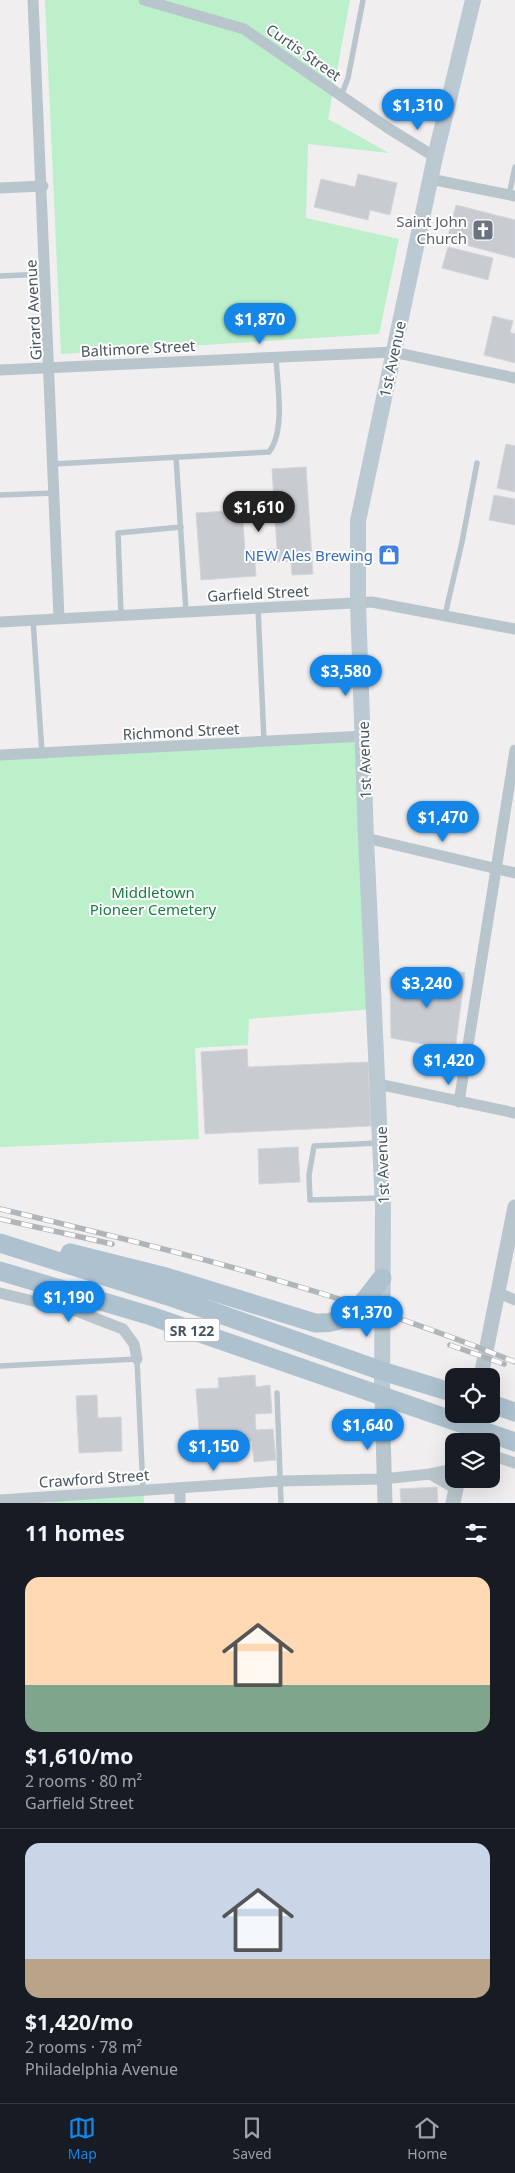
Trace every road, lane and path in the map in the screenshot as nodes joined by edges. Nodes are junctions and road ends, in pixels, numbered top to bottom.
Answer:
1 (33, 0) edge
2 (144, 0) edge
3 (363, 0) edge
4 (473, 0) edge
5 (341, 96) junction
6 (435, 156) junction
7 (515, 167) edge
8 (430, 179) junction
9 (43, 186) junction
10 (0, 188) edge
11 (512, 196) edge
12 (46, 274) junction
13 (0, 276) edge
14 (393, 352) junction
15 (276, 357) junction
16 (50, 367) junction
17 (0, 370) edge
18 (515, 378) edge
19 (176, 457) junction
20 (477, 463) dead end
21 (53, 464) junction
22 (54, 493) junction
23 (0, 496) edge
24 (181, 527) junction
25 (358, 603) junction
26 (258, 608) junction
27 (186, 612) junction
28 (121, 615) junction
29 (445, 615) junction
30 (59, 618) junction
31 (33, 620) junction
32 (0, 622) edge
33 (515, 629) edge
34 (364, 736) junction
35 (264, 741) junction
36 (515, 750) edge
37 (42, 753) junction
38 (0, 755) edge
39 (366, 838) junction
40 (496, 869) junction
41 (515, 873) edge
42 (378, 1084) junction
43 (460, 1102) junction
44 (515, 1113) edge
45 (381, 1143) junction
46 (383, 1198) junction
47 (515, 1207) edge
48 (0, 1241) edge
49 (0, 1271) edge
50 (382, 1278) junction
51 (0, 1293) edge
52 (499, 1293) junction
53 (515, 1300) edge
54 (137, 1359) junction
55 (0, 1366) edge
56 (483, 1368) edge
57 (382, 1371) junction
58 (445, 1390) edge
59 (277, 1393) dead end
60 (382, 1397) junction
61 (500, 1407) edge
62 (515, 1412) edge
63 (469, 1427) edge
64 (515, 1442) edge
65 (500, 1458) edge
66 (515, 1463) edge
67 (445, 1471) edge
68 (430, 1474) junction
69 (384, 1479) junction
70 (280, 1481) junction
71 (180, 1488) junction
72 (143, 1490) junction
73 (456, 1490) edge
74 (0, 1500) edge
75 (180, 1503) edge
76 (281, 1503) edge
77 (385, 1503) edge

1 - 9 street, Girard Avenue
2 - 5 street, Curtis Street
3 - 5 lane
4 - 6 main road, 1st Avenue
5 - 6 street, Curtis Street
6 - 8 main road, 1st Avenue
7 - 11 lane
8 - 11 street
8 - 14 main road, 1st Avenue
9 - 10 street
9 - 12 street, Girard Avenue
12 - 13 lane
12 - 16 street, Girard Avenue
14 - 15 street, Baltimore Street
14 - 18 street, Baltimore Street
14 - 25 main road, 1st Avenue
15 - 16 street, Baltimore Street
15 - 19 lane
16 - 17 street, Baltimore Street
16 - 21 street, Girard Avenue
19 - 21 lane
19 - 24 lane
20 - 29 lane
21 - 22 street, Girard Avenue
22 - 23 lane
22 - 30 street, Girard Avenue
24 - 27 lane
24 - 28 lane
25 - 26 street, Garfield Street
25 - 29 street, Garfield Street
25 - 34 main road, 1st Avenue
26 - 27 street, Garfield Street
26 - 35 lane
27 - 28 street, Garfield Street
28 - 30 street, Garfield Street
29 - 33 street, Garfield Street
30 - 31 street, Garfield Street
31 - 32 street, Garfield Street
31 - 37 lane
34 - 35 street, Richmond Street
34 - 39 main road, 1st Avenue
35 - 37 street, Richmond Street
36 - 40 street
37 - 38 street, Richmond Street
39 - 40 street
39 - 42 main road, 1st Avenue
40 - 41 street
40 - 43 street
42 - 43 street
42 - 45 main road, 1st Avenue
43 - 44 street
45 - 46 main road, 1st Avenue
45 - 46 lane
46 - 50 main road, 1st Avenue
47 - 52 street
48 - 50 main road
48 - 57 main road
49 - 60 main road, SR 122
50 - 57 main road, 1st Avenue
51 - 54 street
52 - 53 street
52 - 56 street
54 - 55 lane
54 - 72 lane
57 - 58 main road
57 - 60 main road, 1st Avenue
59 - 70 lane
60 - 63 main road, SR 122
60 - 69 street, 1st Avenue
61 - 62 main road
63 - 64 main road, SR 122
65 - 66 street
67 - 68 street, Crawford Street
68 - 69 street, Crawford Street
68 - 73 street
69 - 70 street, Crawford Street
69 - 77 street, 1st Avenue
70 - 71 street, Crawford Street
70 - 76 lane
71 - 72 street, Crawford Street
71 - 75 street
72 - 74 street, Crawford Street

